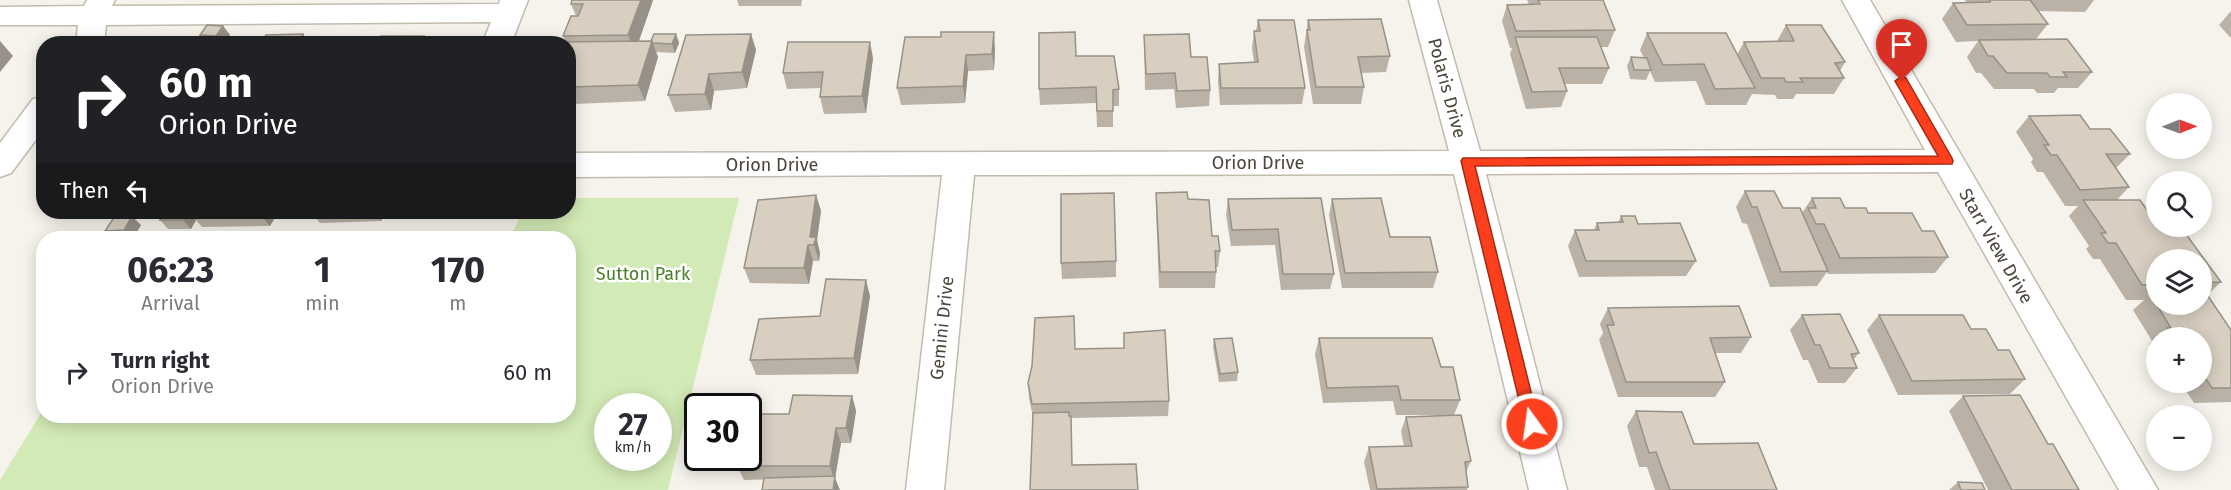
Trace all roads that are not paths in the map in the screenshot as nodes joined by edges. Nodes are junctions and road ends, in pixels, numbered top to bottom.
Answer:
1 (1423, 0) edge
2 (1856, 0) edge
3 (511, 7) edge
4 (97, 8) edge
5 (0, 16) edge
6 (92, 36) edge
7 (499, 36) edge
8 (36, 117) edge
9 (1467, 161) junction
10 (1947, 161) junction
11 (0, 165) edge
12 (576, 165) edge
13 (959, 165) junction
14 (925, 490) edge
15 (1548, 490) edge
16 (2139, 490) edge

1 - 9 street, Polaris Drive
2 - 10 street, Starr View Drive
3 - 4 street
3 - 7 street
4 - 5 street
4 - 6 street
8 - 11 street
9 - 10 street, Orion Drive
9 - 13 street, Orion Drive
9 - 15 street, Polaris Drive
10 - 16 street, Starr View Drive
12 - 13 street, Orion Drive
13 - 14 street, Gemini Drive

